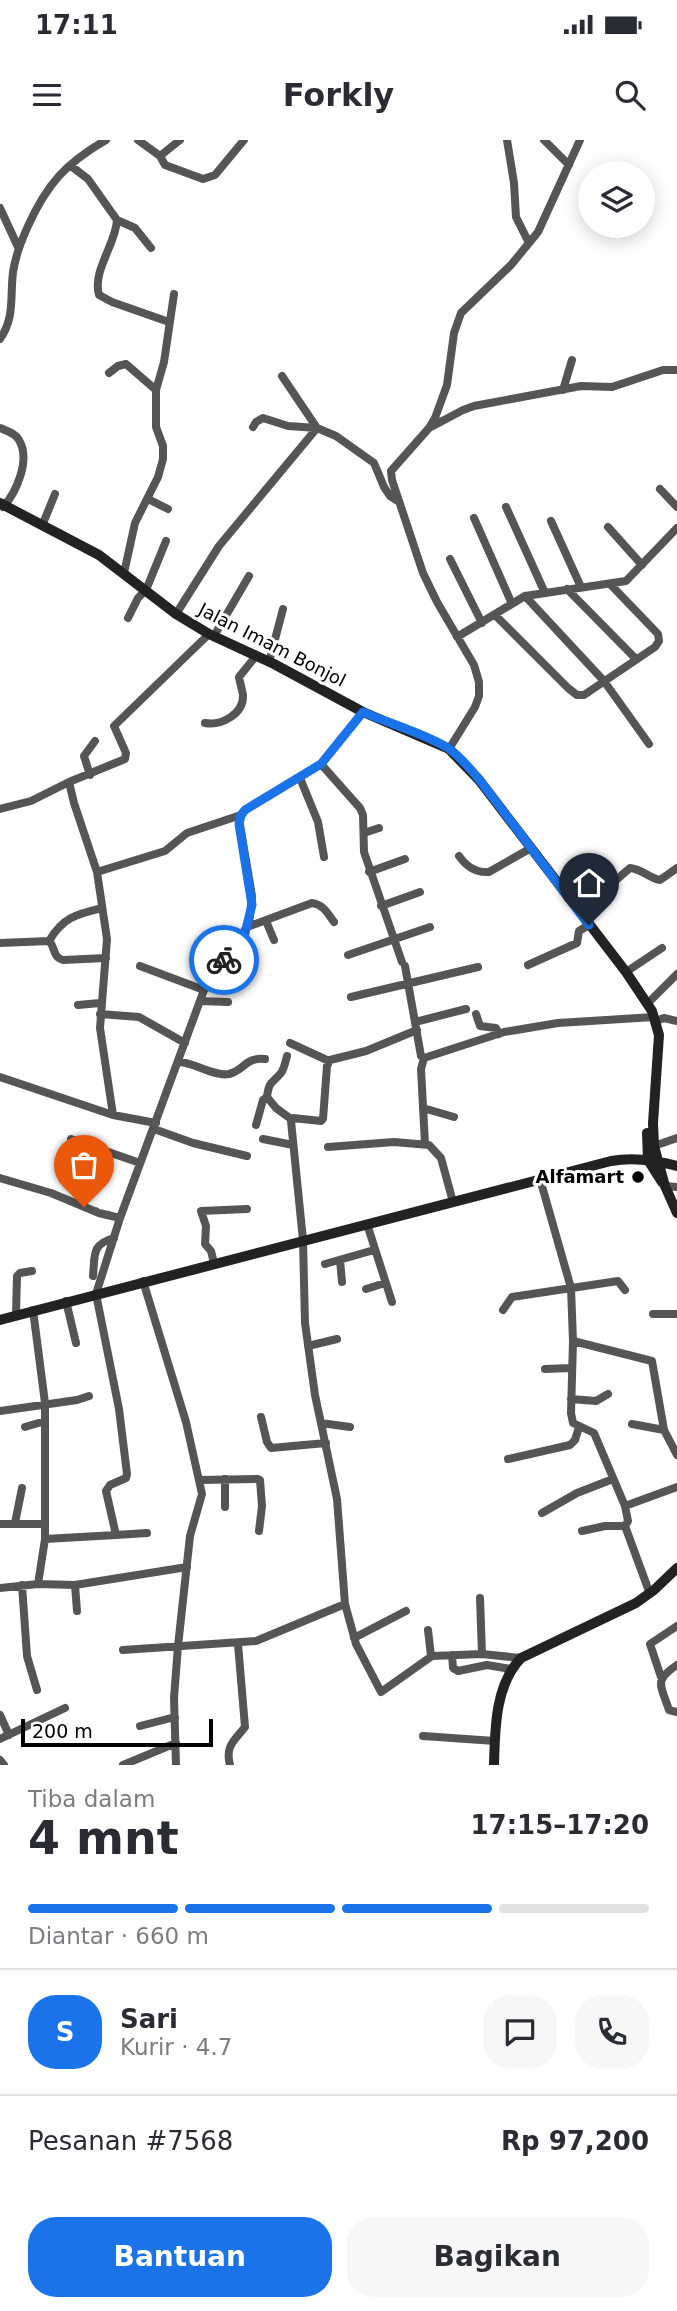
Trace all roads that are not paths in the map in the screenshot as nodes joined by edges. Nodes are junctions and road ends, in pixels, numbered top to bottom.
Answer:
1 (106, 140) edge
2 (138, 140) edge
3 (180, 140) edge
4 (244, 140) edge
5 (507, 140) edge
6 (544, 140) edge
7 (580, 140) edge
8 (160, 156) junction
9 (569, 165) junction
10 (71, 166) junction
11 (0, 208) edge
12 (2, 220) edge
13 (117, 220) junction
14 (529, 243) junction
15 (18, 247) junction
16 (151, 248) dead end
17 (174, 294) dead end
18 (169, 322) junction
19 (0, 339) edge
20 (572, 360) dead end
21 (677, 370) edge
22 (109, 373) dead end
23 (282, 376) dead end
24 (156, 390) junction
25 (563, 390) junction
26 (253, 427) dead end
27 (0, 428) edge
28 (317, 428) junction
29 (429, 428) junction
30 (660, 489) dead end
31 (55, 494) dead end
32 (148, 499) junction
33 (398, 501) junction
34 (2, 506) edge
35 (506, 507) dead end
36 (677, 507) edge
37 (168, 509) dead end
38 (474, 518) dead end
39 (551, 521) dead end
40 (42, 526) junction
41 (607, 527) dead end
42 (677, 528) edge
43 (166, 541) dead end
44 (450, 559) dead end
45 (642, 565) junction
46 (124, 573) junction
47 (248, 576) dead end
48 (610, 584) junction
49 (581, 587) junction
50 (567, 589) junction
51 (146, 590) junction
52 (545, 593) junction
53 (525, 596) junction
54 (512, 604) junction
55 (283, 609) dead end
56 (176, 614) junction
57 (495, 615) junction
58 (128, 618) dead end
59 (482, 623) junction
60 (212, 635) junction
61 (457, 638) junction
62 (256, 656) junction
63 (636, 659) junction
64 (269, 662) junction
65 (604, 681) junction
66 (363, 712) junction
67 (205, 723) dead end
68 (95, 741) dead end
69 (649, 744) dead end
70 (449, 749) junction
71 (321, 764) junction
72 (90, 775) junction
73 (300, 778) junction
74 (69, 782) junction
75 (0, 809) edge
76 (241, 815) junction
77 (379, 828) dead end
78 (364, 833) junction
79 (531, 848) junction
80 (458, 856) dead end
81 (324, 857) dead end
82 (405, 859) dead end
83 (677, 868) edge
84 (97, 872) junction
85 (369, 872) junction
86 (420, 892) dead end
87 (382, 906) junction
88 (102, 908) junction
89 (579, 912) junction
90 (266, 921) junction
91 (334, 922) dead end
92 (589, 925) junction
93 (247, 927) junction
94 (430, 927) dead end
95 (393, 939) junction
96 (274, 940) dead end
97 (49, 941) junction
98 (0, 943) edge
99 (662, 948) dead end
100 (348, 955) dead end
101 (106, 958) junction
102 (528, 965) dead end
103 (140, 966) dead end
104 (478, 967) dead end
105 (626, 972) junction
106 (677, 975) edge
107 (409, 985) junction
108 (204, 990) junction
109 (351, 997) dead end
110 (200, 1001) junction
111 (228, 1002) dead end
112 (100, 1003) junction
113 (648, 1003) junction
114 (78, 1005) dead end
115 (466, 1009) dead end
116 (100, 1014) junction
117 (476, 1014) dead end
118 (655, 1019) junction
119 (677, 1021) edge
120 (416, 1026) junction
121 (499, 1034) junction
122 (185, 1043) junction
123 (290, 1043) dead end
124 (287, 1056) dead end
125 (424, 1058) junction
126 (265, 1059) dead end
127 (329, 1060) junction
128 (178, 1062) junction
129 (0, 1077) edge
130 (267, 1097) junction
131 (424, 1108) junction
132 (114, 1115) junction
133 (654, 1116) junction
134 (454, 1117) dead end
135 (291, 1119) junction
136 (256, 1125) dead end
137 (155, 1126) junction
138 (647, 1136) junction
139 (677, 1138) edge
140 (71, 1139) dead end
141 (263, 1139) dead end
142 (425, 1144) junction
143 (293, 1145) junction
144 (654, 1146) junction
145 (328, 1147) dead end
146 (247, 1156) dead end
147 (624, 1158) junction
148 (654, 1161) junction
149 (140, 1163) junction
150 (677, 1166) edge
151 (0, 1178) edge
152 (540, 1179) junction
153 (669, 1186) edge
154 (453, 1202) junction
155 (247, 1209) dead end
156 (677, 1213) edge
157 (120, 1218) junction
158 (367, 1224) junction
159 (114, 1238) junction
160 (303, 1240) junction
161 (374, 1250) junction
162 (340, 1260) junction
163 (214, 1263) junction
164 (325, 1264) dead end
165 (32, 1271) dead end
166 (93, 1276) dead end
167 (143, 1281) junction
168 (342, 1282) dead end
169 (385, 1283) junction
170 (571, 1288) junction
171 (366, 1289) dead end
172 (625, 1290) dead end
173 (96, 1294) junction
174 (66, 1301) junction
175 (392, 1302) dead end
176 (33, 1310) junction
177 (503, 1310) dead end
178 (653, 1314) dead end
179 (677, 1314) edge
180 (16, 1315) junction
181 (0, 1320) edge
182 (337, 1339) dead end
183 (573, 1341) junction
184 (76, 1343) dead end
185 (308, 1346) junction
186 (572, 1368) junction
187 (545, 1369) dead end
188 (608, 1394) dead end
189 (89, 1396) dead end
190 (571, 1399) junction
191 (45, 1403) junction
192 (0, 1411) edge
193 (261, 1417) dead end
194 (45, 1421) junction
195 (321, 1423) junction
196 (632, 1424) dead end
197 (25, 1427) dead end
198 (350, 1427) dead end
199 (579, 1427) junction
200 (664, 1430) junction
201 (326, 1443) junction
202 (677, 1455) edge
203 (508, 1459) dead end
204 (225, 1479) junction
205 (613, 1479) junction
206 (200, 1480) junction
207 (677, 1487) edge
208 (22, 1488) dead end
209 (625, 1506) junction
210 (225, 1507) dead end
211 (542, 1513) dead end
212 (15, 1523) junction
213 (0, 1524) edge
214 (45, 1524) junction
215 (625, 1526) junction
216 (259, 1531) dead end
217 (582, 1531) dead end
218 (147, 1533) dead end
219 (116, 1535) junction
220 (45, 1539) junction
221 (187, 1567) junction
222 (677, 1568) edge
223 (38, 1584) junction
224 (22, 1585) junction
225 (75, 1585) junction
226 (0, 1587) edge
227 (650, 1594) junction
228 (480, 1598) dead end
229 (345, 1604) junction
230 (77, 1611) dead end
231 (406, 1611) dead end
232 (677, 1626) edge
233 (428, 1630) dead end
234 (354, 1638) junction
235 (238, 1644) junction
236 (178, 1646) junction
237 (123, 1650) dead end
238 (482, 1654) junction
239 (452, 1655) junction
240 (431, 1656) junction
241 (521, 1658) junction
242 (677, 1665) edge
243 (511, 1669) junction
244 (661, 1677) junction
245 (37, 1690) dead end
246 (65, 1708) dead end
247 (677, 1712) edge
248 (0, 1715) edge
249 (175, 1717) junction
250 (140, 1726) dead end
251 (9, 1735) junction
252 (423, 1736) dead end
253 (0, 1739) edge
254 (495, 1741) junction
255 (176, 1742) junction
256 (0, 1760) edge
257 (4, 1765) edge
258 (123, 1765) edge
259 (176, 1765) edge
260 (230, 1765) edge
261 (494, 1765) edge

1 - 10 street
2 - 8 street
3 - 8 street
4 - 8 street
5 - 14 street
6 - 9 street
7 - 9 street
9 - 14 street
10 - 13 street
10 - 15 street
11 - 12 street
12 - 15 street
13 - 16 street
13 - 18 street
14 - 29 street
15 - 19 street
17 - 18 street
18 - 24 street
20 - 25 street
21 - 25 street
22 - 24 street
23 - 28 street
24 - 32 street
25 - 29 street
26 - 28 street
27 - 34 street
28 - 33 street
28 - 56 street
29 - 33 street
30 - 36 street
31 - 40 street
32 - 37 street
32 - 46 street
33 - 61 street
34 - 40 main road, Jalan Imam Bonjol
35 - 52 street
38 - 54 street
39 - 49 street
40 - 46 main road, Jalan Imam Bonjol
41 - 45 street
42 - 45 street
43 - 51 street
44 - 59 street
45 - 48 street
46 - 51 main road, Jalan Imam Bonjol
47 - 60 street
48 - 49 street
48 - 63 street
49 - 50 street
50 - 52 street
50 - 63 street
51 - 56 main road, Jalan Imam Bonjol
51 - 58 street
52 - 53 street
53 - 54 street
53 - 65 street
54 - 57 street
55 - 64 street
56 - 60 main road, Jalan Imam Bonjol
57 - 59 street
57 - 65 street
59 - 61 street
60 - 62 main road, Jalan Imam Bonjol
60 - 72 street
61 - 70 street
62 - 64 main road, Jalan Imam Bonjol
62 - 67 street
63 - 65 street
64 - 66 main road, Jalan Imam Bonjol
65 - 69 street
66 - 70 main road, Jalan Imam Bonjol
66 - 71 street
68 - 72 street
70 - 79 main road, Jalan Imam Bonjol
71 - 73 street
71 - 78 street
72 - 74 street
73 - 76 street
73 - 81 street
74 - 75 street
74 - 84 street
76 - 84 street
76 - 93 street
77 - 78 street
78 - 85 street
79 - 80 street
79 - 89 main road, Jalan Imam Bonjol
82 - 85 street
83 - 89 street
84 - 88 street
85 - 87 street
86 - 87 street
87 - 95 street
88 - 97 street
88 - 101 street
89 - 92 main road, Jalan Imam Bonjol
90 - 91 street
90 - 93 street
90 - 96 street
92 - 102 street
92 - 105 main road, Jalan Imam Bonjol
93 - 108 street
94 - 95 street
95 - 100 street
95 - 107 street
97 - 98 street
97 - 101 street
99 - 105 street
101 - 112 street
103 - 108 street
104 - 107 street
105 - 113 main road, Jalan Imam Bonjol
106 - 113 street
107 - 109 street
107 - 120 street
108 - 110 street
110 - 111 street
110 - 122 street
112 - 114 street
112 - 116 street
113 - 118 main road, Jalan Imam Bonjol
115 - 120 street
116 - 122 street
116 - 132 street
117 - 121 street
118 - 119 street
118 - 121 street
118 - 133 main road, Jalan Imam Bonjol
120 - 125 street
120 - 127 street
121 - 125 street
122 - 128 street
123 - 127 street
124 - 130 street
125 - 131 street
126 - 128 street
127 - 135 street
128 - 137 street
129 - 132 street
130 - 135 street
130 - 136 street
131 - 134 street
131 - 142 street
132 - 137 street
133 - 138 main road, Jalan Imam Bonjol
133 - 144 main road, Jalan Imam Bonjol
135 - 143 street
137 - 146 street
137 - 149 street
138 - 147 main road
138 - 148 main road, Jalan Imam Bonjol
139 - 144 street
140 - 149 street
141 - 143 street
142 - 145 street
142 - 154 street
143 - 160 street
144 - 148 main road, Jalan Imam Bonjol
147 - 148 main road
147 - 152 main road
148 - 150 main road
148 - 153 main road
149 - 157 street
151 - 157 street
152 - 154 main road
152 - 170 street
153 - 156 main road
154 - 158 main road
155 - 163 street
157 - 159 street
158 - 160 main road
158 - 161 street
159 - 166 street
159 - 173 street
160 - 163 main road
160 - 185 street
161 - 162 street
161 - 169 street
162 - 164 street
162 - 168 street
163 - 167 main road
165 - 180 street
167 - 173 main road
167 - 206 street
169 - 171 street
169 - 175 street
170 - 172 street
170 - 177 street
170 - 183 street
173 - 174 main road
173 - 219 street
174 - 176 main road
174 - 184 street
176 - 180 main road
176 - 191 street
178 - 179 street
180 - 181 main road
182 - 185 street
183 - 186 street
183 - 200 street
185 - 195 street
186 - 187 street
186 - 190 street
188 - 190 street
189 - 191 street
190 - 199 street
191 - 192 street
191 - 194 street
193 - 201 street
194 - 197 street
194 - 214 street
195 - 198 street
195 - 201 street
196 - 200 street
199 - 203 street
199 - 205 street
200 - 202 street
201 - 229 street
204 - 206 street
204 - 210 street
204 - 216 street
205 - 209 street
205 - 211 street
206 - 221 street
207 - 209 street
208 - 212 street
209 - 215 street
212 - 213 street
212 - 214 street
214 - 220 street
215 - 217 street
215 - 227 street
218 - 219 street
219 - 220 street
220 - 223 street
221 - 225 street
221 - 236 street
222 - 227 main road
223 - 224 street
223 - 225 street
224 - 226 street
224 - 245 street
225 - 230 street
227 - 241 main road
228 - 238 street
229 - 234 street
229 - 235 street
231 - 234 street
232 - 244 street
233 - 240 street
234 - 240 street
235 - 236 street
235 - 260 street
236 - 237 street
236 - 249 street
238 - 239 street
238 - 241 street
239 - 240 street
239 - 243 street
241 - 243 main road
242 - 244 street
243 - 254 main road
244 - 247 street
246 - 251 street
248 - 251 street
249 - 250 street
249 - 255 street
251 - 253 street
252 - 254 street
254 - 261 main road
255 - 258 street
255 - 259 street
256 - 257 street

